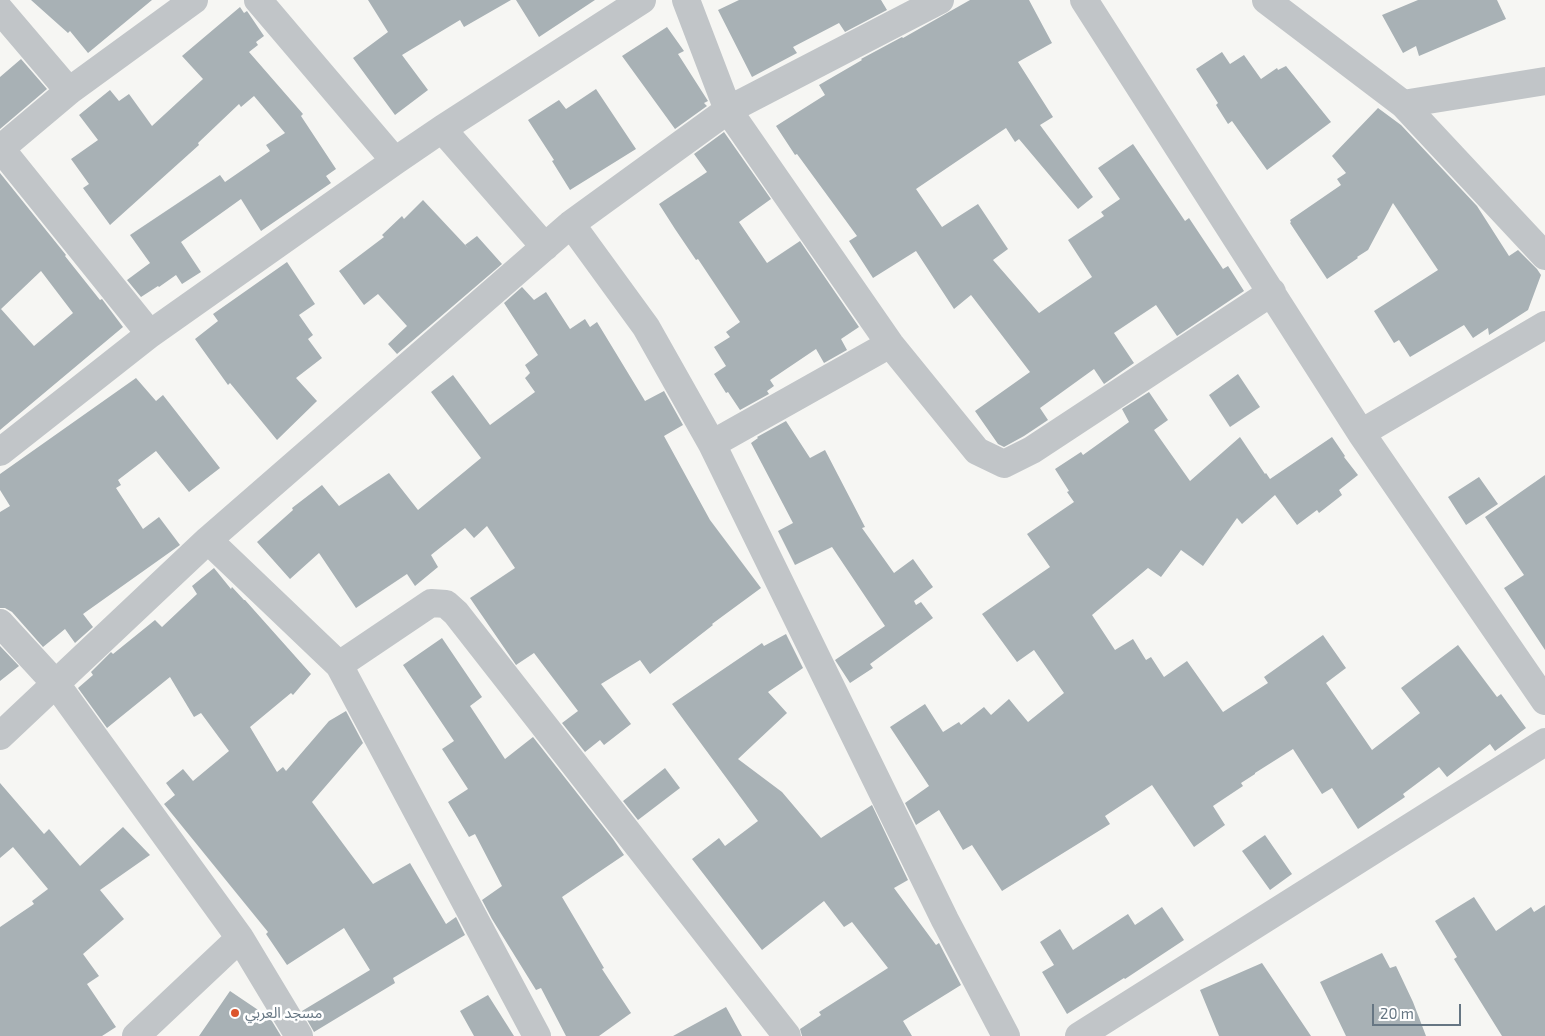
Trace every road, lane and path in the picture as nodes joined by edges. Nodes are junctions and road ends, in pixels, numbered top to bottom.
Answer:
1 (194, 0) edge
2 (258, 0) edge
3 (642, 0) edge
4 (686, 0) edge
5 (940, 0) edge
6 (1084, 0) edge
7 (1266, 0) edge
8 (0, 10) edge
9 (1545, 81) edge
10 (69, 91) junction
11 (1403, 104) junction
12 (728, 110) junction
13 (442, 129) junction
14 (0, 149) edge
15 (395, 161) junction
16 (571, 224) junction
17 (545, 247) junction
18 (1545, 256) edge
19 (1272, 292) junction
20 (1545, 325) edge
21 (150, 334) junction
22 (890, 344) junction
23 (1361, 433) junction
24 (712, 444) junction
25 (0, 452) edge
26 (208, 540) junction
27 (0, 623) edge
28 (340, 665) junction
29 (56, 684) junction
30 (1545, 701) edge
31 (0, 736) edge
32 (1545, 742) edge
33 (240, 938) junction
34 (136, 1036) edge
35 (299, 1036) edge
36 (537, 1036) edge
37 (787, 1036) edge
38 (1006, 1036) edge
39 (1079, 1036) edge

1 - 10 street
2 - 15 street
3 - 13 street
4 - 12 street
5 - 12 street
6 - 19 street
7 - 11 street
8 - 10 street
9 - 11 street
10 - 14 street
11 - 18 street
12 - 16 street
12 - 22 street
13 - 15 street
13 - 17 street
14 - 21 street
15 - 21 street
16 - 17 street
16 - 24 street
17 - 26 street
19 - 22 street
19 - 23 street
20 - 23 street
21 - 25 street
22 - 24 street
23 - 30 street
24 - 38 street
26 - 28 street
26 - 29 street
27 - 29 street
28 - 36 street
28 - 37 street
29 - 31 street
29 - 33 street
32 - 39 street
33 - 34 street
33 - 35 street

